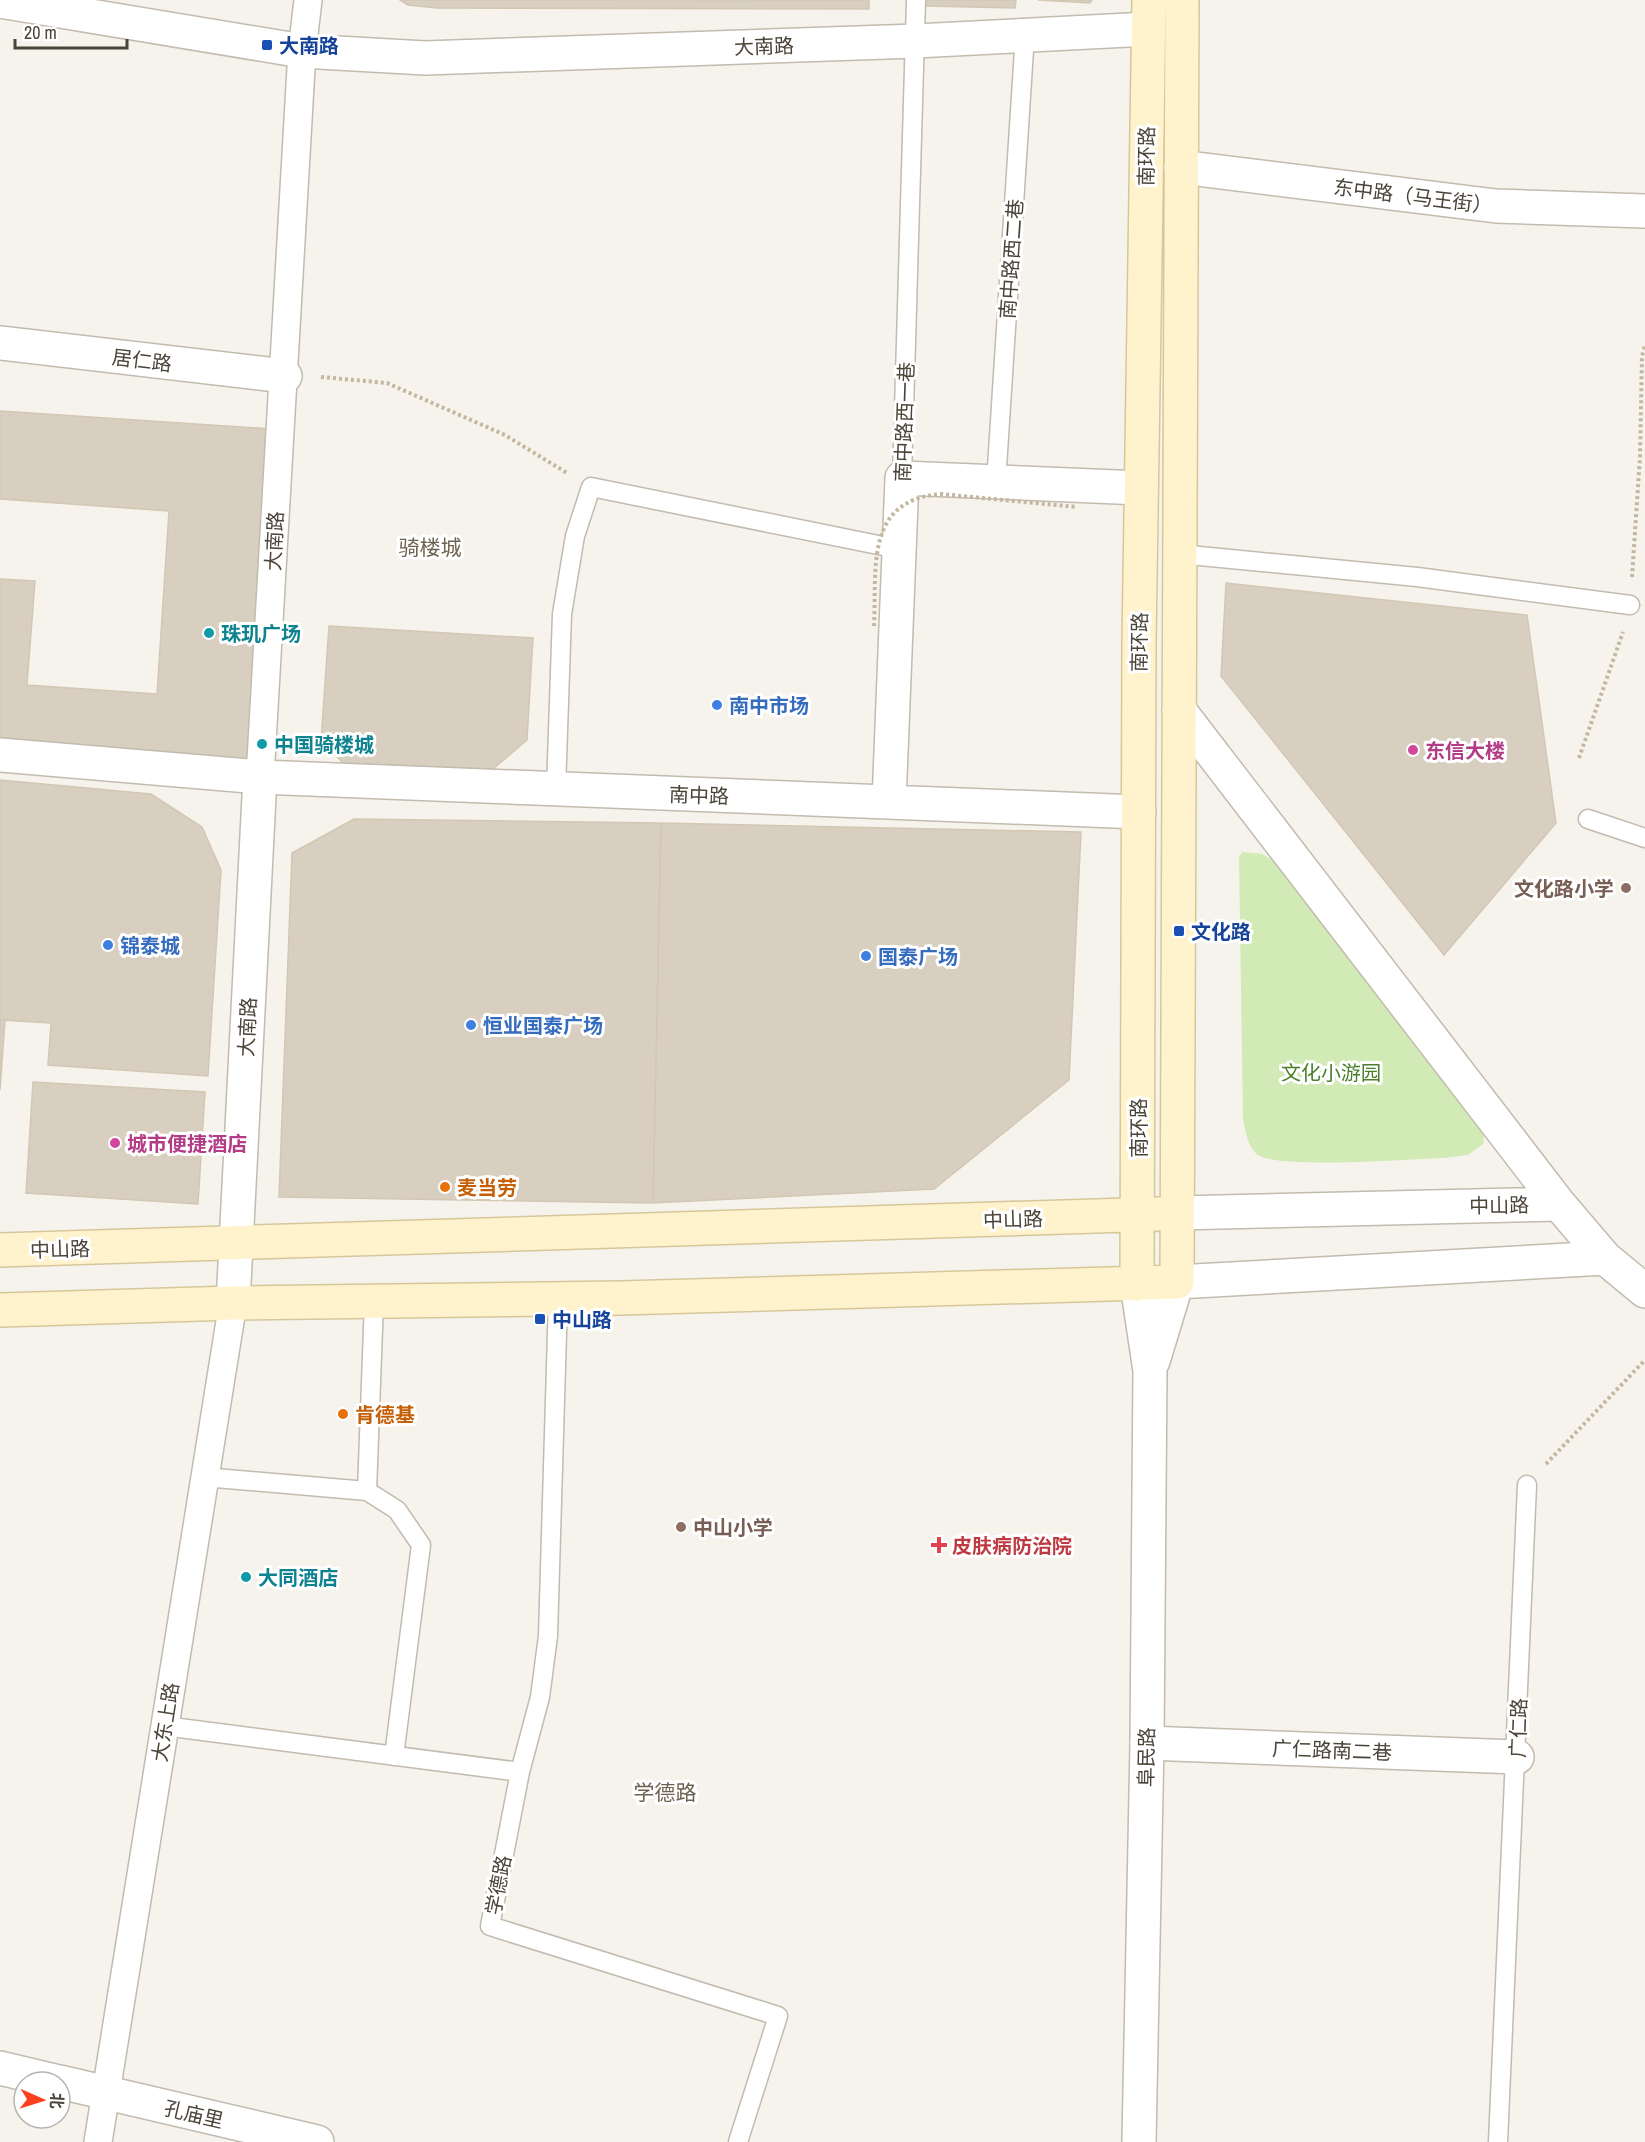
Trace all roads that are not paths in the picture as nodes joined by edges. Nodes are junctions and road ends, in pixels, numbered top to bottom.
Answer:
1 (308, 0) edge
2 (916, 0) edge
3 (1182, 0) edge
4 (0, 1) edge
5 (1149, 15) edge
6 (1025, 34) junction
7 (916, 41) junction
8 (302, 51) junction
9 (1181, 167) junction
10 (1645, 211) edge
11 (0, 344) edge
12 (285, 376) junction
13 (902, 478) junction
14 (996, 483) junction
15 (1141, 488) junction
16 (898, 549) junction
17 (1179, 554) junction
18 (1630, 605) road end
19 (1179, 710) junction
20 (0, 755) edge
21 (260, 777) junction
22 (556, 789) junction
23 (889, 802) junction
24 (1138, 812) junction
25 (1588, 819) dead end
26 (1645, 837) edge
27 (1559, 1204) junction
28 (1178, 1214) junction
29 (1138, 1215) junction
30 (236, 1244) junction
31 (0, 1250) edge
32 (1605, 1258) junction
33 (1177, 1282) junction
34 (1137, 1284) junction
35 (1645, 1292) edge
36 (558, 1299) junction
37 (374, 1301) junction
38 (233, 1303) junction
39 (0, 1310) edge
40 (1150, 1371) junction
41 (204, 1477) junction
42 (1527, 1485) road end
43 (367, 1491) junction
44 (164, 1726) junction
45 (1147, 1743) junction
46 (394, 1756) junction
47 (1516, 1757) junction
48 (520, 1772) junction
49 (72, 2085) edge
50 (106, 2093) junction
51 (98, 2142) edge
52 (317, 2142) edge
53 (738, 2142) edge
54 (1139, 2142) edge
55 (1498, 2142) edge

1 - 8 street
2 - 7 lane, 南中路西一巷
3 - 9 main road, 南环路
4 - 8 street
5 - 6 street, 大南路
5 - 15 main road, 南环路
6 - 7 street, 大南路
6 - 14 lane, 南中路西二巷
7 - 8 street, 大南路
7 - 13 lane, 南中路西一巷
8 - 12 street, 大南路
9 - 10 street, 东中路（马王街）
9 - 17 main road, 南环路
11 - 12 street, 居仁路
12 - 21 street, 大南路
13 - 14 street
13 - 16 street, 南中路西一巷
14 - 15 street
15 - 24 main road, 南环路
16 - 22 lane
16 - 23 street, 南中路西一巷
17 - 18 lane
17 - 19 main road, 南环路
19 - 27 street
19 - 28 main road, 南环路
20 - 21 street
21 - 22 street, 南中路
21 - 30 street, 大南路
22 - 23 street, 南中路
23 - 24 street, 南中路
24 - 29 main road, 南环路
25 - 26 lane
27 - 28 street, 中山路
27 - 32 street
28 - 29 main road, 中山路
28 - 33 main road, 南环路
29 - 30 main road, 中山路
29 - 34 main road, 南环路
30 - 31 main road, 中山路
30 - 38 street, 大南路
32 - 33 street
32 - 35 street
33 - 34 main road
33 - 40 street
34 - 36 main road
34 - 40 street
36 - 37 main road
36 - 48 lane
37 - 38 main road
37 - 43 lane
38 - 39 main road
38 - 41 street, 大东上路
40 - 45 street, 阜民路
41 - 43 lane
41 - 44 street, 大东上路
42 - 47 lane, 广仁路
43 - 46 lane
44 - 46 lane
44 - 50 street, 大东上路
45 - 47 street, 广仁路南二巷
45 - 54 street, 阜民路
46 - 48 lane
47 - 55 lane, 广仁路
48 - 53 lane, 学德路
49 - 50 street, 孔庙里
50 - 51 street, 大东上路
50 - 52 street, 孔庙里

